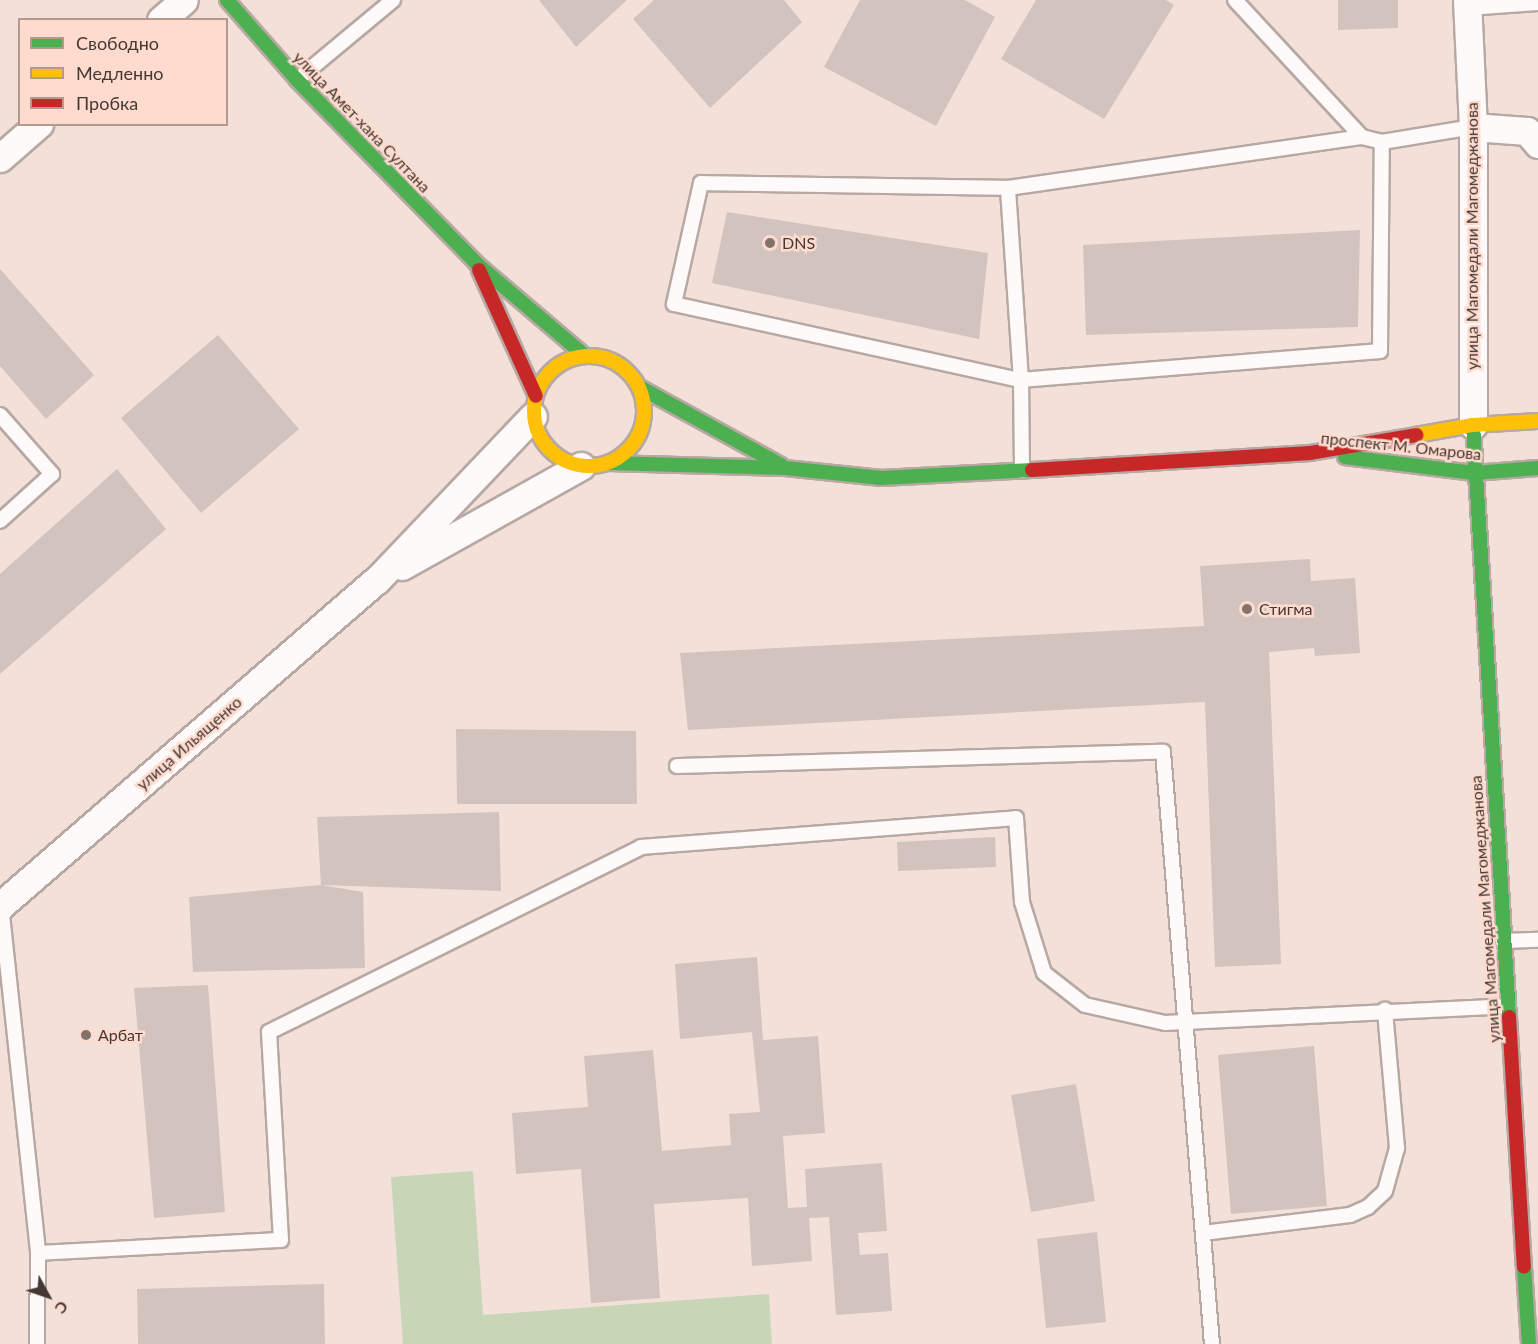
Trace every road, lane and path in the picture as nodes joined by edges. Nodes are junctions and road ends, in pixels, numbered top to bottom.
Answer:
1 (184, 0) edge
2 (227, 0) edge
3 (393, 0) edge
4 (1235, 0) edge
5 (1538, 3) edge
6 (1467, 4) edge
7 (163, 18) edge
8 (297, 80) junction
9 (37, 126) edge
10 (1473, 127) junction
11 (1362, 137) junction
12 (1382, 142) junction
13 (1538, 144) edge
14 (0, 158) edge
15 (1008, 188) junction
16 (476, 263) junction
17 (584, 355) junction
18 (1021, 380) junction
19 (641, 388) junction
20 (535, 406) junction
21 (0, 415) edge
22 (1538, 421) edge
23 (1473, 425) junction
24 (1310, 453) junction
25 (609, 463) junction
26 (581, 466) junction
27 (785, 468) junction
28 (1538, 468) edge
29 (1022, 471) junction
30 (1474, 473) junction
31 (0, 521) edge
32 (377, 580) junction
33 (677, 766) dead end
34 (1, 905) edge
35 (1538, 940) edge
36 (1503, 941) junction
37 (1507, 1006) junction
38 (1385, 1010) junction
39 (1187, 1021) junction
40 (1203, 1233) junction
41 (38, 1252) junction
42 (36, 1344) edge
43 (1212, 1344) edge
44 (1529, 1344) edge

1 - 7 street
2 - 8 main road, улица Амет-хана Султана
3 - 8 lane
4 - 11 lane
5 - 6 lane
6 - 10 street, улица Магомедали Магомеджановa
8 - 16 main road, улица Амет-хана Султана
9 - 14 street
10 - 12 lane
10 - 13 street
10 - 23 street, улица Магомедали Магомеджановa
11 - 12 lane
11 - 15 lane
12 - 18 lane
15 - 18 lane
15 - 18 lane
16 - 17 main road
16 - 20 main road
17 - 19 main road
17 - 20 main road
18 - 29 lane
19 - 25 main road
19 - 27 main road
20 - 26 main road
20 - 32 street
21 - 31 lane
22 - 23 main road, проспект М. Омарова
23 - 24 main road, проспект М. Омарова
23 - 30 main road, улица Магомедали Магомеджановa
24 - 29 main road
24 - 30 main road, проспект М. Омарова
25 - 26 main road
25 - 27 main road
26 - 32 street
27 - 29 main road
28 - 30 main road, проспект М. Омарова
30 - 36 main road, улица Магомедали Магомеджанова
32 - 34 street, улица Ильященко
33 - 39 lane
34 - 41 lane
35 - 36 lane
36 - 37 main road, улица Магомедали Магомеджанова
37 - 38 lane
37 - 44 main road, улица Магомедали Магомеджанова
38 - 39 lane
38 - 40 lane
39 - 40 lane
39 - 41 lane
40 - 43 lane
41 - 42 lane

